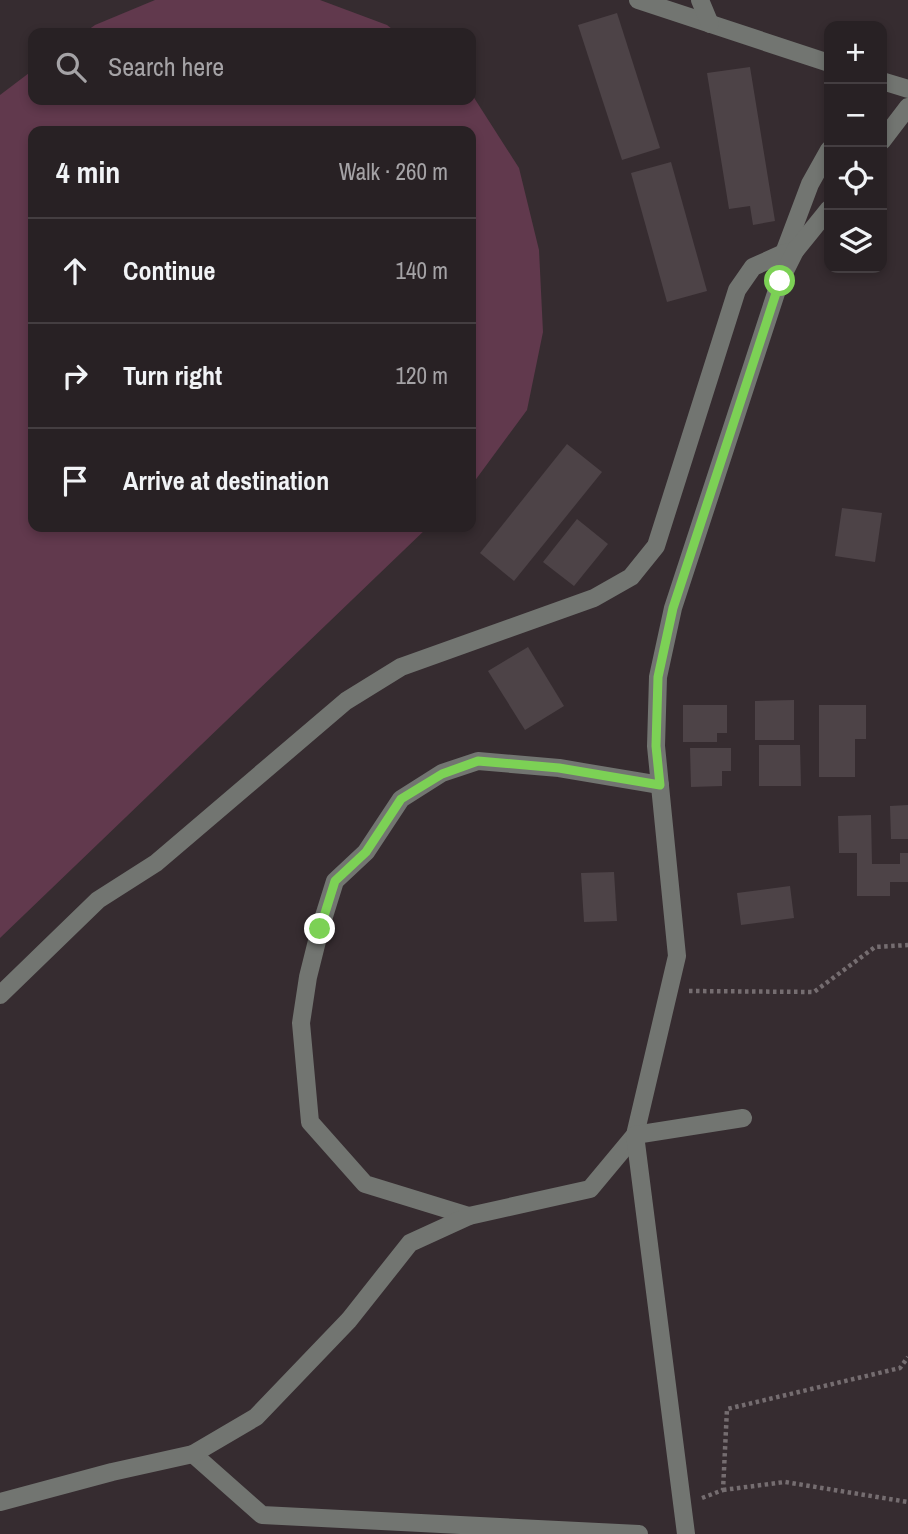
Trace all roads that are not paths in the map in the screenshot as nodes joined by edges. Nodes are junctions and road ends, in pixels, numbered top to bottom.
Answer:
1 (638, 0) edge
2 (700, 0) edge
3 (710, 24) junction
4 (824, 62) edge
5 (887, 83) edge
6 (908, 89) edge
7 (908, 107) edge
8 (889, 125) edge
9 (824, 159) edge
10 (828, 210) edge
11 (790, 252) junction
12 (660, 785) junction
13 (0, 995) edge
14 (743, 1118) dead end
15 (635, 1135) junction
16 (469, 1216) junction
17 (192, 1454) junction
18 (0, 1502) edge
19 (639, 1534) edge
20 (686, 1534) edge

1 - 3 street
2 - 3 street
3 - 4 street
5 - 6 street
7 - 8 street
9 - 11 street
10 - 11 street
11 - 12 street
11 - 13 street
12 - 15 street
12 - 16 street
14 - 15 street
15 - 16 street
15 - 20 street
16 - 17 street
17 - 18 street
17 - 19 street

